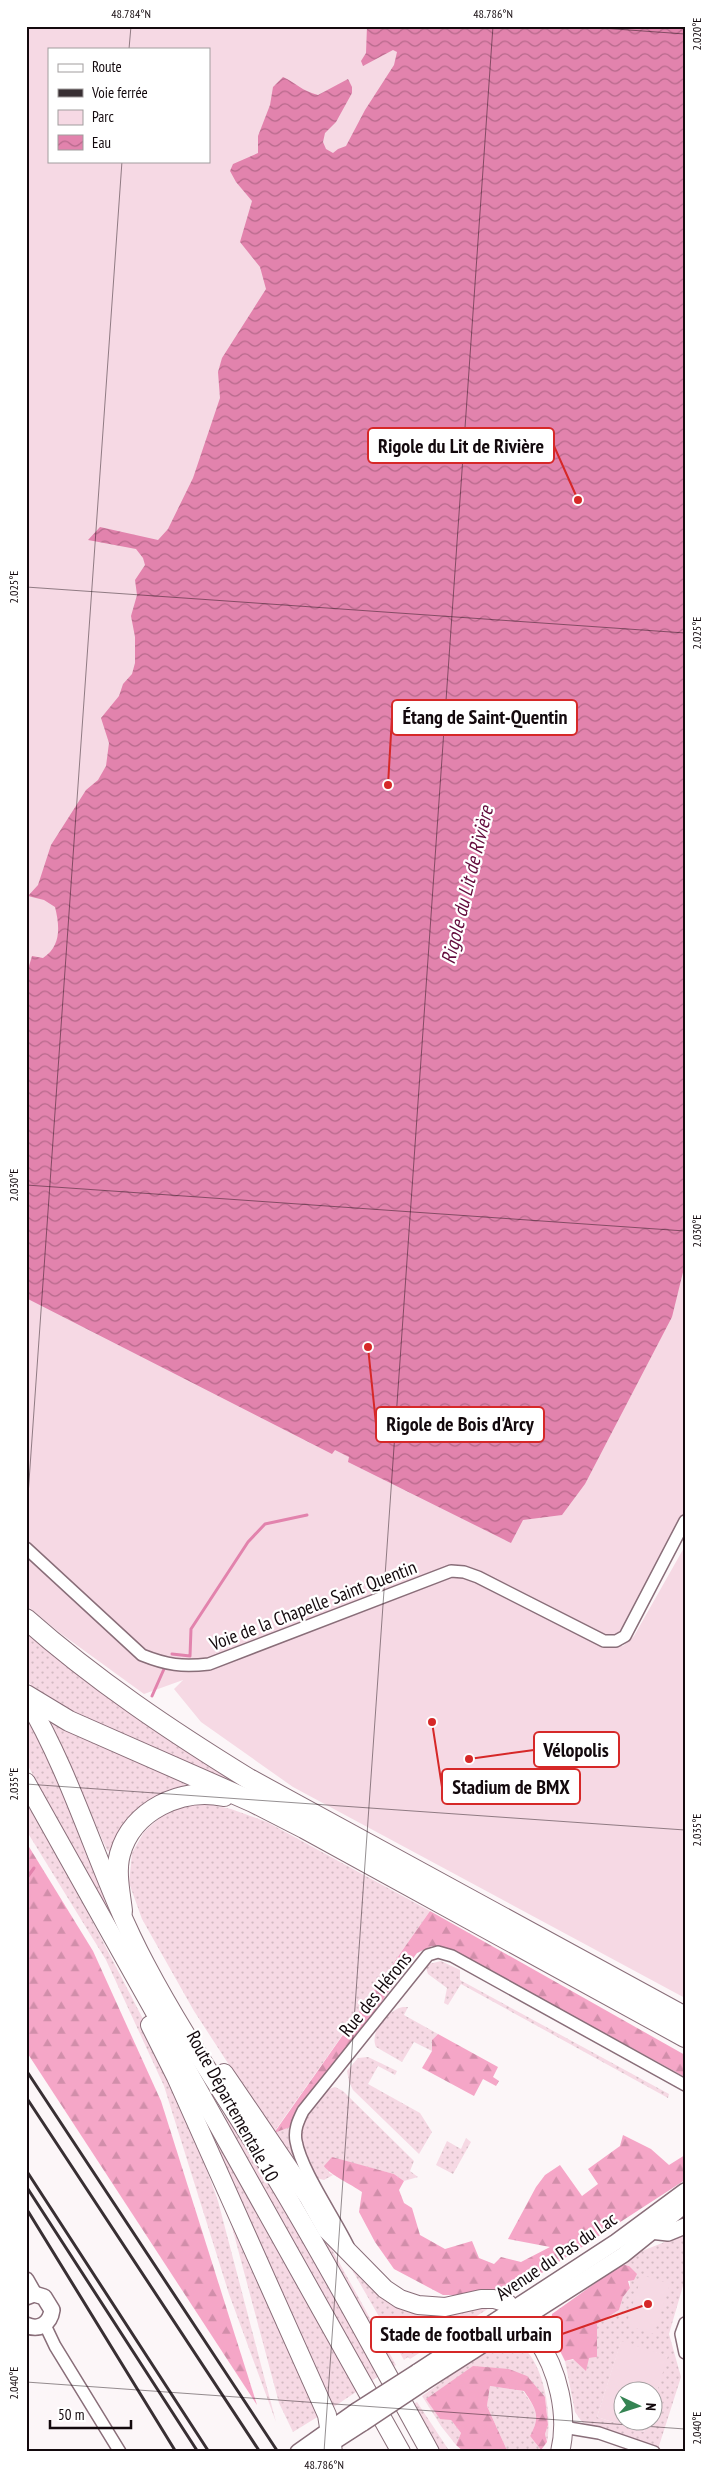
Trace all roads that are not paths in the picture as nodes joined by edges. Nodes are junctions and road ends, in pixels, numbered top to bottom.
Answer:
1 (685, 1521) edge
2 (26, 1548) edge
3 (26, 1619) edge
4 (31, 1699) edge
5 (26, 1782) edge
6 (253, 1802) junction
7 (122, 1911) junction
8 (140, 1970) junction
9 (685, 2017) edge
10 (685, 2037) edge
11 (685, 2085) edge
12 (685, 2192) edge
13 (685, 2205) edge
14 (646, 2226) junction
15 (685, 2226) edge
16 (352, 2254) junction
17 (26, 2280) edge
18 (30, 2296) edge
19 (516, 2316) junction
20 (685, 2323) edge
21 (45, 2325) junction
22 (27, 2327) edge
23 (685, 2353) edge
24 (563, 2427) junction
25 (319, 2446) edge
26 (120, 2452) edge
27 (401, 2452) edge
28 (430, 2452) edge
29 (551, 2452) edge
30 (560, 2452) edge
31 (654, 2452) edge

1 - 2 street, Voie de la Chapelle Saint Quentin
3 - 9 highway
4 - 6 highway
4 - 7 main road
5 - 8 main road, Route Départementale 10
6 - 7 highway
6 - 10 highway
7 - 8 main road
8 - 16 main road
8 - 25 main road
8 - 27 main road, Route Départementale 10
8 - 28 main road
11 - 16 street, Rue des Hérons
12 - 14 main road, Avenue du Pas du Lac
13 - 14 main road, Avenue du Pas du Lac
14 - 15 main road
14 - 19 main road, Avenue du Pas du Lac
16 - 19 main road
17 - 18 main road
18 - 21 main road
19 - 24 main road
19 - 25 main road, Avenue du Pas du Lac, bridge
19 - 29 main road
20 - 23 street
21 - 22 main road
21 - 26 street
24 - 30 main road
24 - 31 street

